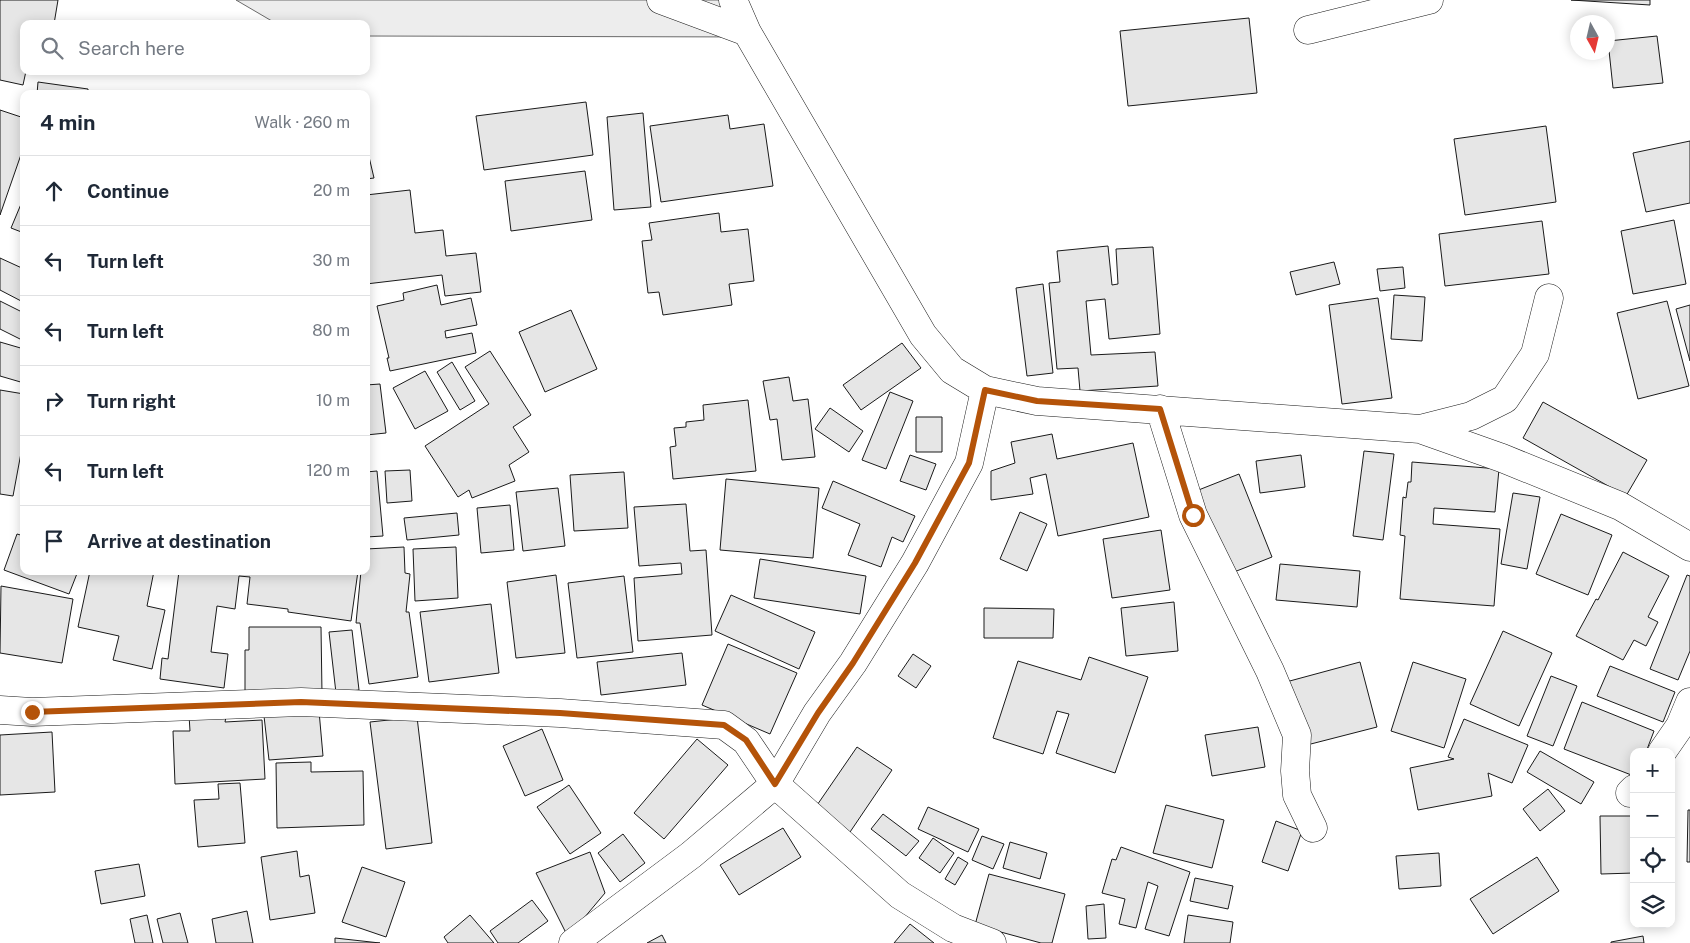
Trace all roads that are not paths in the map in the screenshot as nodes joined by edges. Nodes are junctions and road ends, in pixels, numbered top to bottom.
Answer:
1 (661, 0) edge
2 (733, 0) edge
3 (1429, 0) edge
4 (1308, 30) dead end
5 (748, 32) junction
6 (1549, 298) dead end
7 (985, 390) junction
8 (1160, 409) junction
9 (1420, 429) junction
10 (1690, 547) edge
11 (1690, 702) edge
12 (0, 710) edge
13 (1665, 748) edge
14 (775, 784) junction
15 (1313, 828) dead end
16 (573, 943) edge
17 (992, 943) edge

1 - 5 street
2 - 5 street
3 - 4 street
5 - 7 street
6 - 9 street
7 - 8 street
7 - 14 street
8 - 9 street
8 - 15 street
9 - 10 street
11 - 13 street
12 - 14 street
14 - 16 street
14 - 17 street

